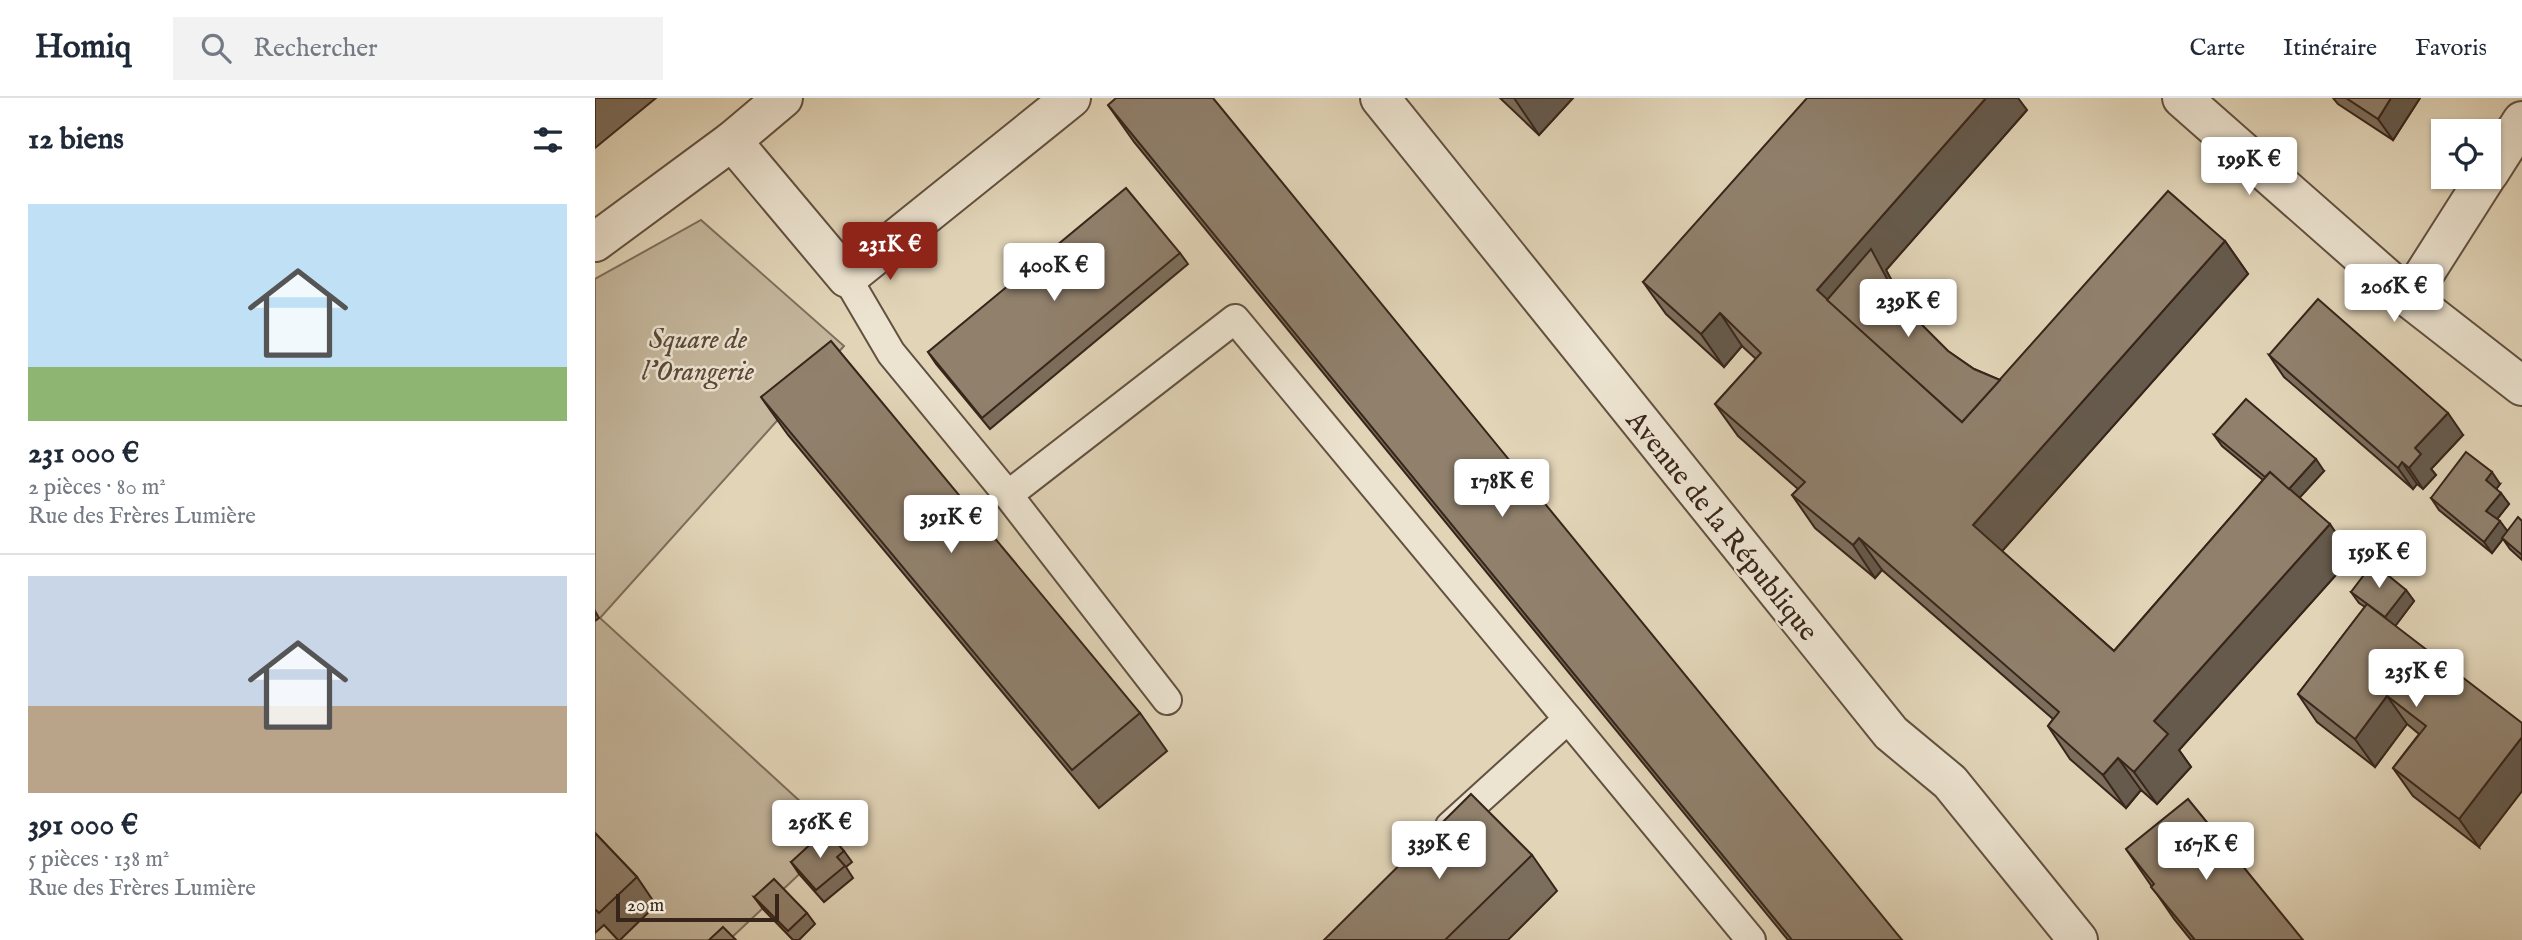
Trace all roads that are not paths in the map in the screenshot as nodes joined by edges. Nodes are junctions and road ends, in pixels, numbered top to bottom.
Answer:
1 (783, 98) edge
2 (1071, 98) edge
3 (1380, 98) edge
4 (2182, 98) edge
5 (2522, 121) edge
6 (732, 141) junction
7 (2501, 153) edge
8 (2478, 189) edge
9 (595, 242) edge
10 (847, 278) junction
11 (2409, 298) junction
12 (2522, 386) edge
13 (1008, 495) junction
14 (1167, 700) dead end
15 (1568, 719) junction
16 (1426, 848) edge
17 (1751, 940) edge
18 (2078, 940) edge

1 - 6 street
2 - 10 street
3 - 18 street, Avenue de la République
4 - 11 street
5 - 7 street
6 - 9 street
6 - 10 street
8 - 11 street
10 - 13 lane
11 - 12 street
13 - 14 lane
13 - 15 lane
15 - 16 lane
15 - 17 lane

